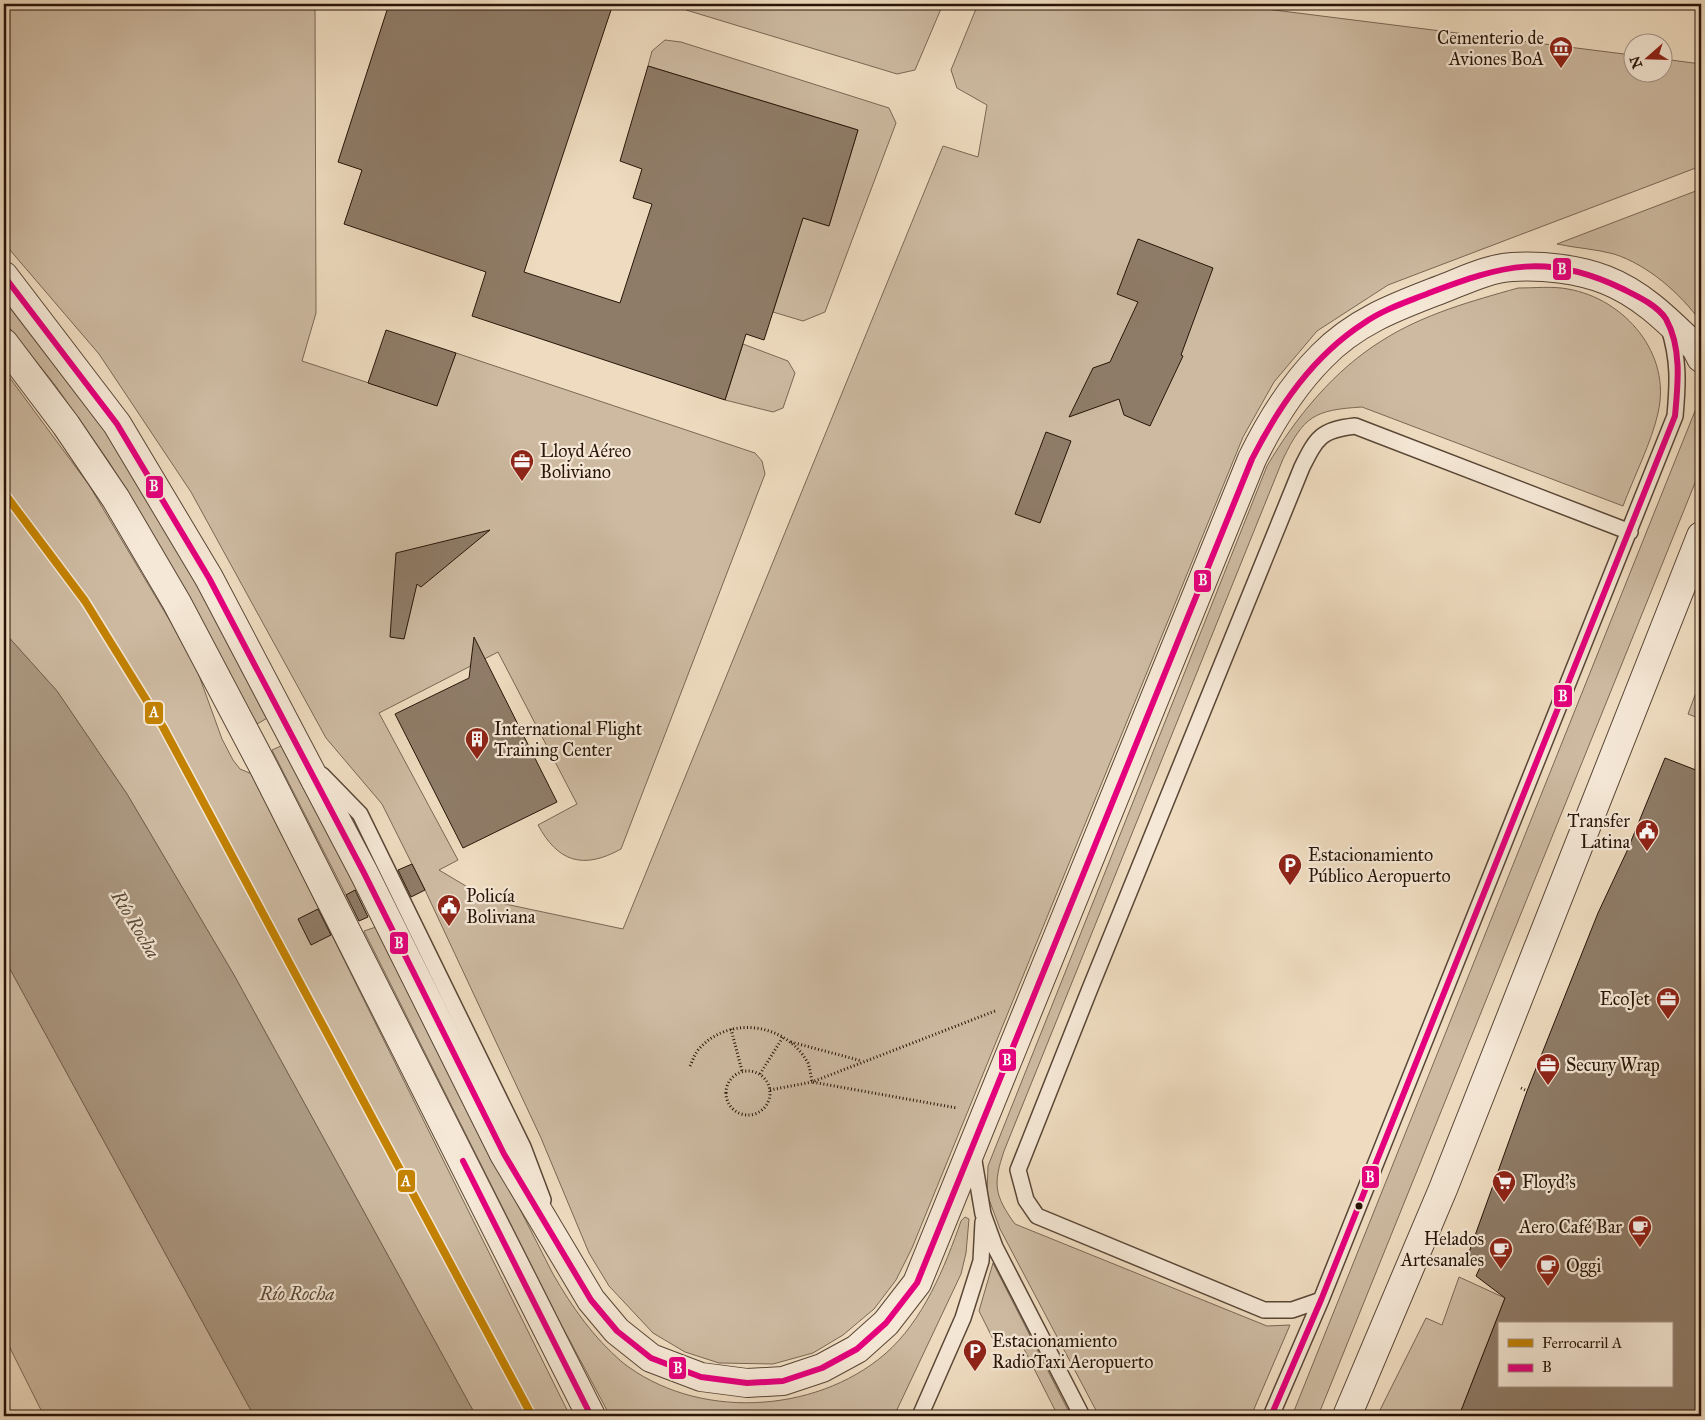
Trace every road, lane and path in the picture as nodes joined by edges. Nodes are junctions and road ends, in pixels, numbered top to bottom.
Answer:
1 (4, 276) edge
2 (1666, 319) junction
3 (4, 343) edge
4 (1701, 358) edge
5 (1630, 532) junction
6 (1701, 536) edge
7 (287, 727) junction
8 (252, 746) junction
9 (1002, 1009) dead end
10 (731, 1029) junction
11 (783, 1038) junction
12 (790, 1041) junction
13 (863, 1062) junction
14 (690, 1066) dead end
15 (742, 1071) junction
16 (760, 1074) junction
17 (812, 1082) junction
18 (1521, 1088) dead end
19 (770, 1090) junction
20 (1528, 1091) dead end
21 (958, 1108) dead end
22 (972, 1151) junction
23 (983, 1214) junction
24 (1321, 1300) junction
25 (592, 1416) edge
26 (920, 1416) edge
27 (1082, 1416) edge
28 (1271, 1416) edge
29 (1347, 1416) edge

1 - 7 street
2 - 4 street
2 - 5 lane
2 - 22 street
3 - 8 street
5 - 24 lane
5 - 24 lane
6 - 29 street
7 - 8 street
7 - 22 street
8 - 25 street
9 - 13 path
10 - 11 path
10 - 14 path
10 - 15 path
11 - 12 path
11 - 16 path
12 - 13 path
12 - 17 path
13 - 17 path
15 - 16 path
15 - 19 path
16 - 19 path
17 - 19 path
17 - 21 path
18 - 20 path
22 - 23 lane
23 - 26 lane
23 - 27 lane
24 - 28 lane

